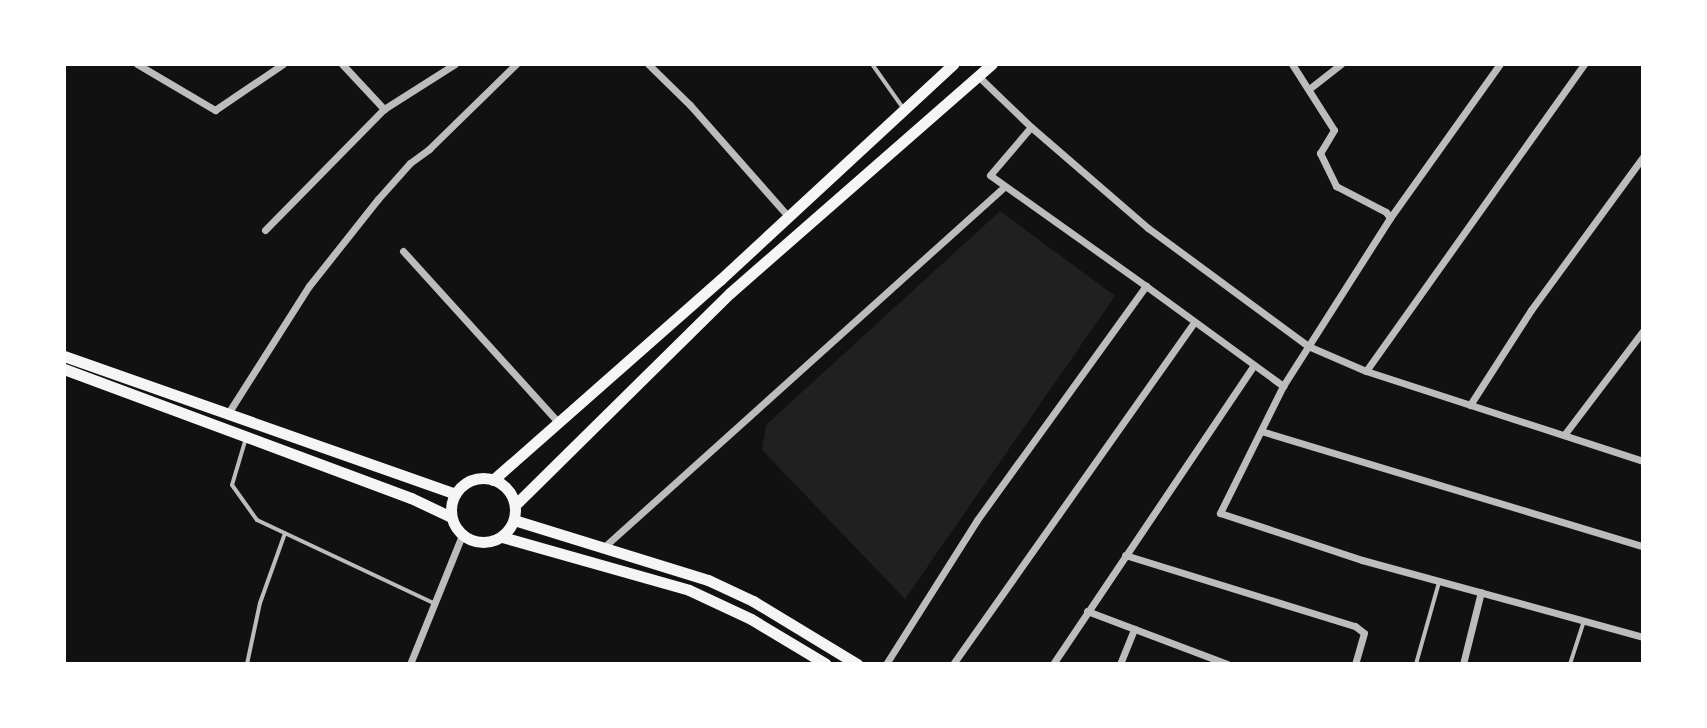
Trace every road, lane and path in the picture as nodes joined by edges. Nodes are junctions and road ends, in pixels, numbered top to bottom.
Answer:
1 (137, 64) edge
2 (283, 64) edge
3 (342, 64) edge
4 (455, 64) edge
5 (516, 64) edge
6 (648, 64) edge
7 (872, 64) edge
8 (953, 64) edge
9 (992, 64) edge
10 (1292, 64) edge
11 (1341, 64) edge
12 (1500, 64) edge
13 (1584, 64) edge
14 (978, 76) junction
15 (1309, 89) junction
16 (384, 109) junction
17 (904, 109) junction
18 (1031, 127) junction
19 (1643, 157) edge
20 (1004, 187) junction
21 (788, 216) junction
22 (1390, 218) junction
23 (265, 230) dead end
24 (403, 251) dead end
25 (1146, 286) junction
26 (1194, 322) junction
27 (1643, 331) edge
28 (1308, 346) junction
29 (64, 356) edge
30 (1254, 365) junction
31 (64, 369) edge
32 (1366, 371) junction
33 (1283, 386) junction
34 (1470, 405) junction
35 (227, 415) junction
36 (558, 422) junction
37 (1261, 431) junction
38 (247, 435) junction
39 (1564, 435) junction
40 (1643, 461) edge
41 (493, 480) junction
42 (455, 494) junction
43 (515, 505) junction
44 (451, 517) junction
45 (514, 520) junction
46 (285, 533) junction
47 (462, 535) junction
48 (502, 537) junction
49 (1643, 546) edge
50 (604, 547) junction
51 (1125, 555) junction
52 (1439, 581) junction
53 (1481, 592) junction
54 (435, 603) junction
55 (1087, 611) junction
56 (1584, 621) junction
57 (1134, 629) junction
58 (1643, 637) edge
59 (247, 664) edge
60 (410, 664) edge
61 (826, 664) edge
62 (857, 664) edge
63 (886, 664) edge
64 (953, 664) edge
65 (1053, 664) edge
66 (1120, 664) edge
67 (1225, 664) edge
68 (1355, 664) edge
69 (1416, 664) edge
70 (1463, 664) edge
71 (1570, 664) edge

1 - 2 street
3 - 16 street
4 - 16 street
5 - 35 street
6 - 21 street
7 - 17 lane
8 - 17 main road
9 - 14 main road
10 - 15 street
11 - 15 street
12 - 22 street
13 - 32 street
14 - 18 street
14 - 43 main road
15 - 22 street
16 - 23 street
17 - 21 main road
18 - 20 street
18 - 28 street
19 - 34 street
20 - 25 street
20 - 50 street
21 - 36 main road
22 - 28 street
24 - 36 street
25 - 26 street
25 - 63 street
26 - 30 street
26 - 64 street
27 - 39 street
28 - 32 street
28 - 33 street
29 - 35 main road
30 - 33 street
30 - 51 street
31 - 38 main road
32 - 34 street
33 - 37 street
34 - 39 street
35 - 42 main road
36 - 41 main road
37 - 49 street
37 - 52 street
38 - 44 main road
38 - 46 lane
39 - 40 street
41 - 42 main road
41 - 43 main road
42 - 44 main road
43 - 45 main road
44 - 47 main road
45 - 48 main road
45 - 50 main road
46 - 54 lane
46 - 59 lane
47 - 48 main road
47 - 54 street
48 - 61 main road
50 - 62 main road
51 - 55 street
51 - 68 street
52 - 53 street
52 - 69 lane
53 - 56 street
53 - 70 street
54 - 60 street
55 - 57 street
55 - 65 street
56 - 58 street
56 - 71 lane
57 - 66 street
57 - 67 street

